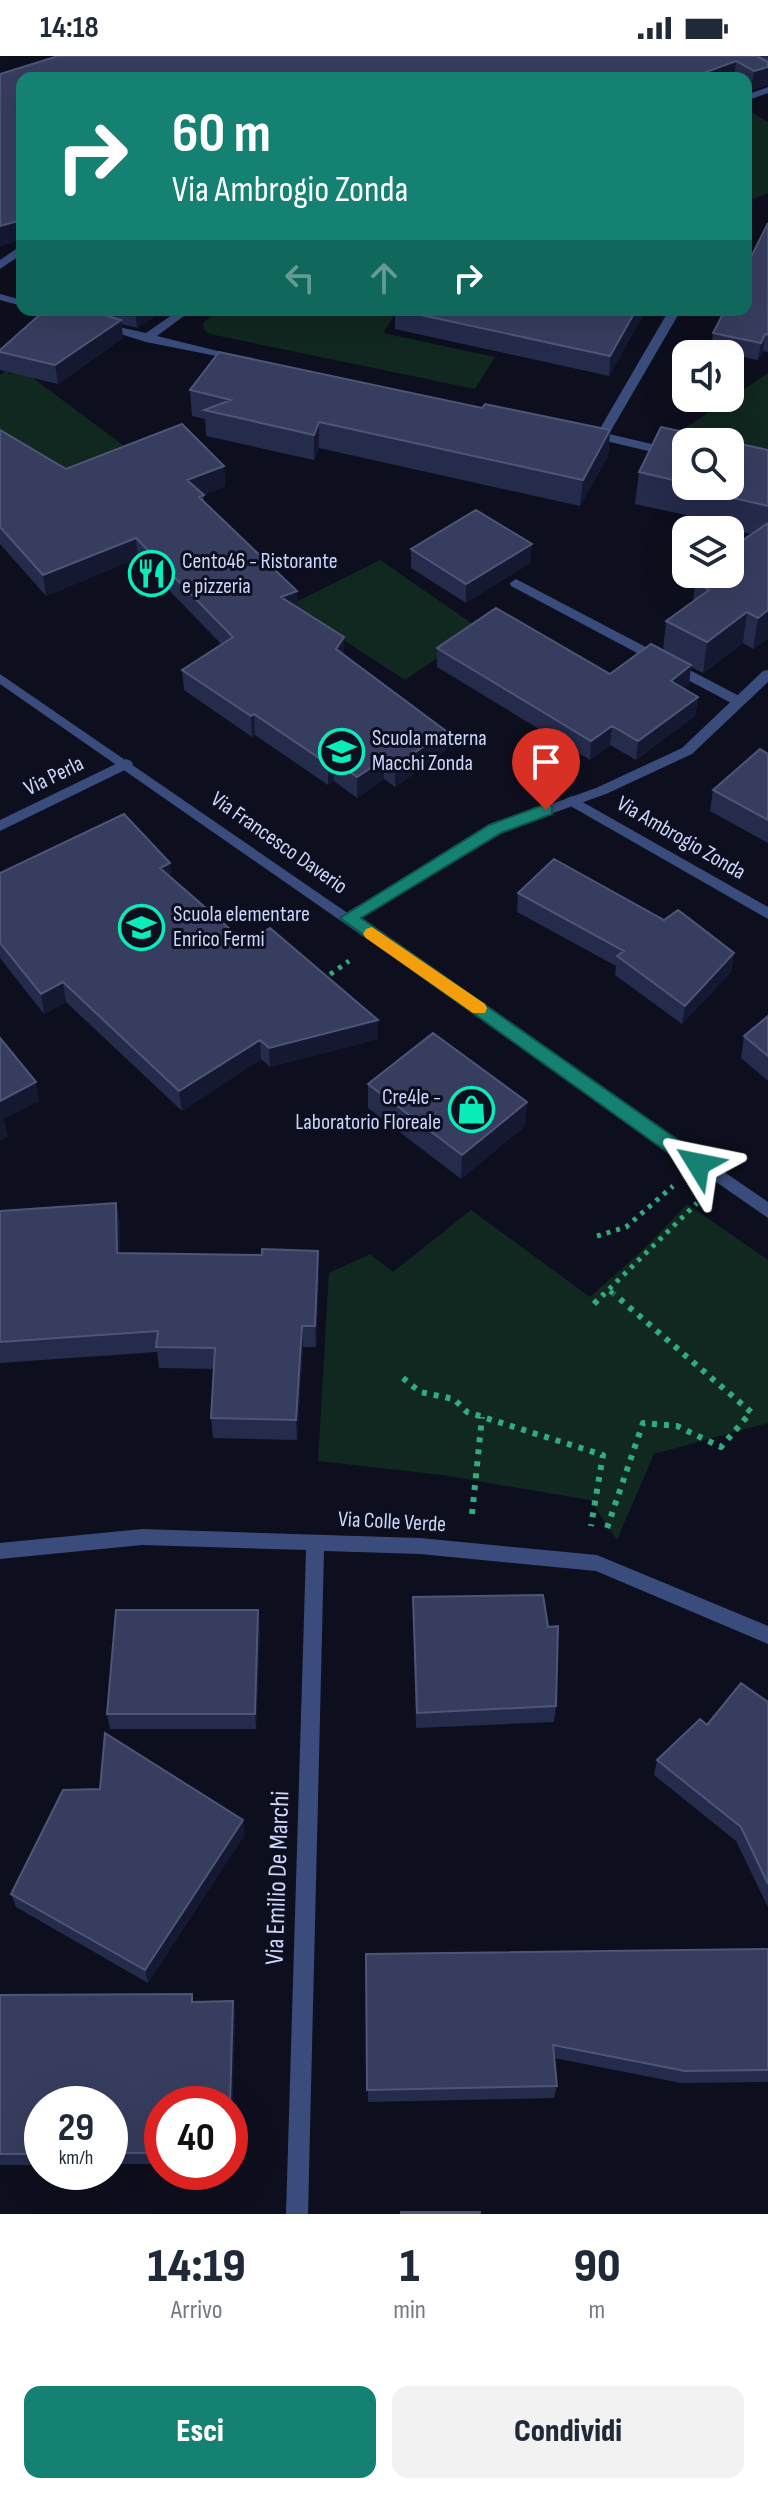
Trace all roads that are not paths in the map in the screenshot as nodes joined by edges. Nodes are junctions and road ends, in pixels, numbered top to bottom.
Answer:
1 (16, 253) edge
2 (0, 266) edge
3 (178, 316) edge
4 (671, 316) edge
5 (89, 322) edge
6 (146, 339) junction
7 (251, 362) edge
8 (571, 429) edge
9 (602, 435) junction
10 (672, 452) edge
11 (516, 583) dead end
12 (768, 674) edge
13 (0, 678) edge
14 (740, 702) junction
15 (126, 764) junction
16 (572, 801) junction
17 (0, 826) edge
18 (768, 914) edge
19 (349, 918) junction
20 (768, 1211) edge
21 (315, 1543) junction
22 (0, 1551) edge
23 (768, 1635) edge
24 (297, 2214) edge

1 - 2 street
3 - 6 street
4 - 9 street
5 - 6 street
6 - 7 street
8 - 9 street
9 - 10 street
11 - 14 street
12 - 14 street, Via Ambrogio Zonda
13 - 15 street, Via Francesco Daverio
14 - 16 street, Via Ambrogio Zonda
15 - 17 street, Via Perla
15 - 19 street, Via Francesco Daverio
16 - 18 street, Via Ambrogio Zonda
16 - 19 street, Via Ambrogio Zonda
19 - 20 street, Via Francesco Daverio
21 - 22 street, Via Colle Verde
21 - 23 street, Via Colle Verde
21 - 24 street, Via Emilio De Marchi

